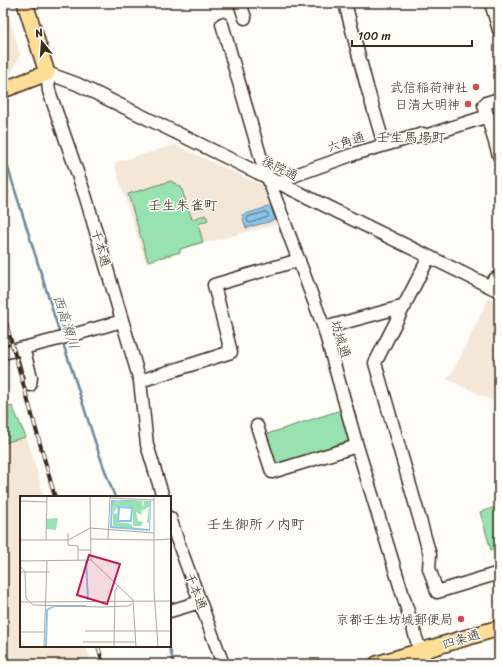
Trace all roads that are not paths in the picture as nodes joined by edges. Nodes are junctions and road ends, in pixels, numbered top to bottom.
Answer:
1 (25, 3) edge
2 (240, 3) edge
3 (344, 3) edge
4 (491, 3) edge
5 (244, 18) dead end
6 (222, 24) dead end
7 (499, 30) edge
8 (47, 73) junction
9 (3, 90) edge
10 (499, 99) edge
11 (488, 116) junction
12 (384, 145) junction
13 (499, 156) edge
14 (268, 177) junction
15 (280, 184) junction
16 (429, 258) junction
17 (299, 260) junction
18 (499, 277) edge
19 (494, 288) edge
20 (405, 306) junction
21 (122, 321) junction
22 (324, 328) junction
23 (23, 348) junction
24 (3, 353) edge
25 (140, 381) junction
26 (30, 385) dead end
27 (257, 426) dead end
28 (357, 446) junction
29 (164, 496) edge
30 (172, 534) edge
31 (499, 573) edge
32 (200, 602) junction
33 (171, 611) edge
34 (499, 628) edge
35 (423, 658) edge
36 (223, 664) edge
37 (377, 664) edge

1 - 8 main road, 千本通
2 - 5 street
3 - 12 street
4 - 7 street
6 - 14 street, 坊城通
8 - 9 main road
8 - 14 street, 後院通
8 - 21 street, 千本通
10 - 11 street
11 - 12 street, 六角通
11 - 13 street
12 - 15 street, 六角通
14 - 15 street, 後院通
14 - 17 street, 坊城通
15 - 16 street, 後院通
16 - 19 street, 後院通
16 - 20 street
17 - 22 street, 坊城通
17 - 25 street
18 - 19 street
20 - 22 street
20 - 31 street
21 - 23 street
21 - 25 street, 千本通
22 - 28 street, 坊城通
23 - 24 street
23 - 26 street
25 - 29 street, 千本通
27 - 28 street
28 - 35 street, 坊城通
30 - 32 street, 千本通
32 - 33 street
32 - 36 street, 千本通
34 - 35 main road, 四条通
35 - 37 main road, 四条通

